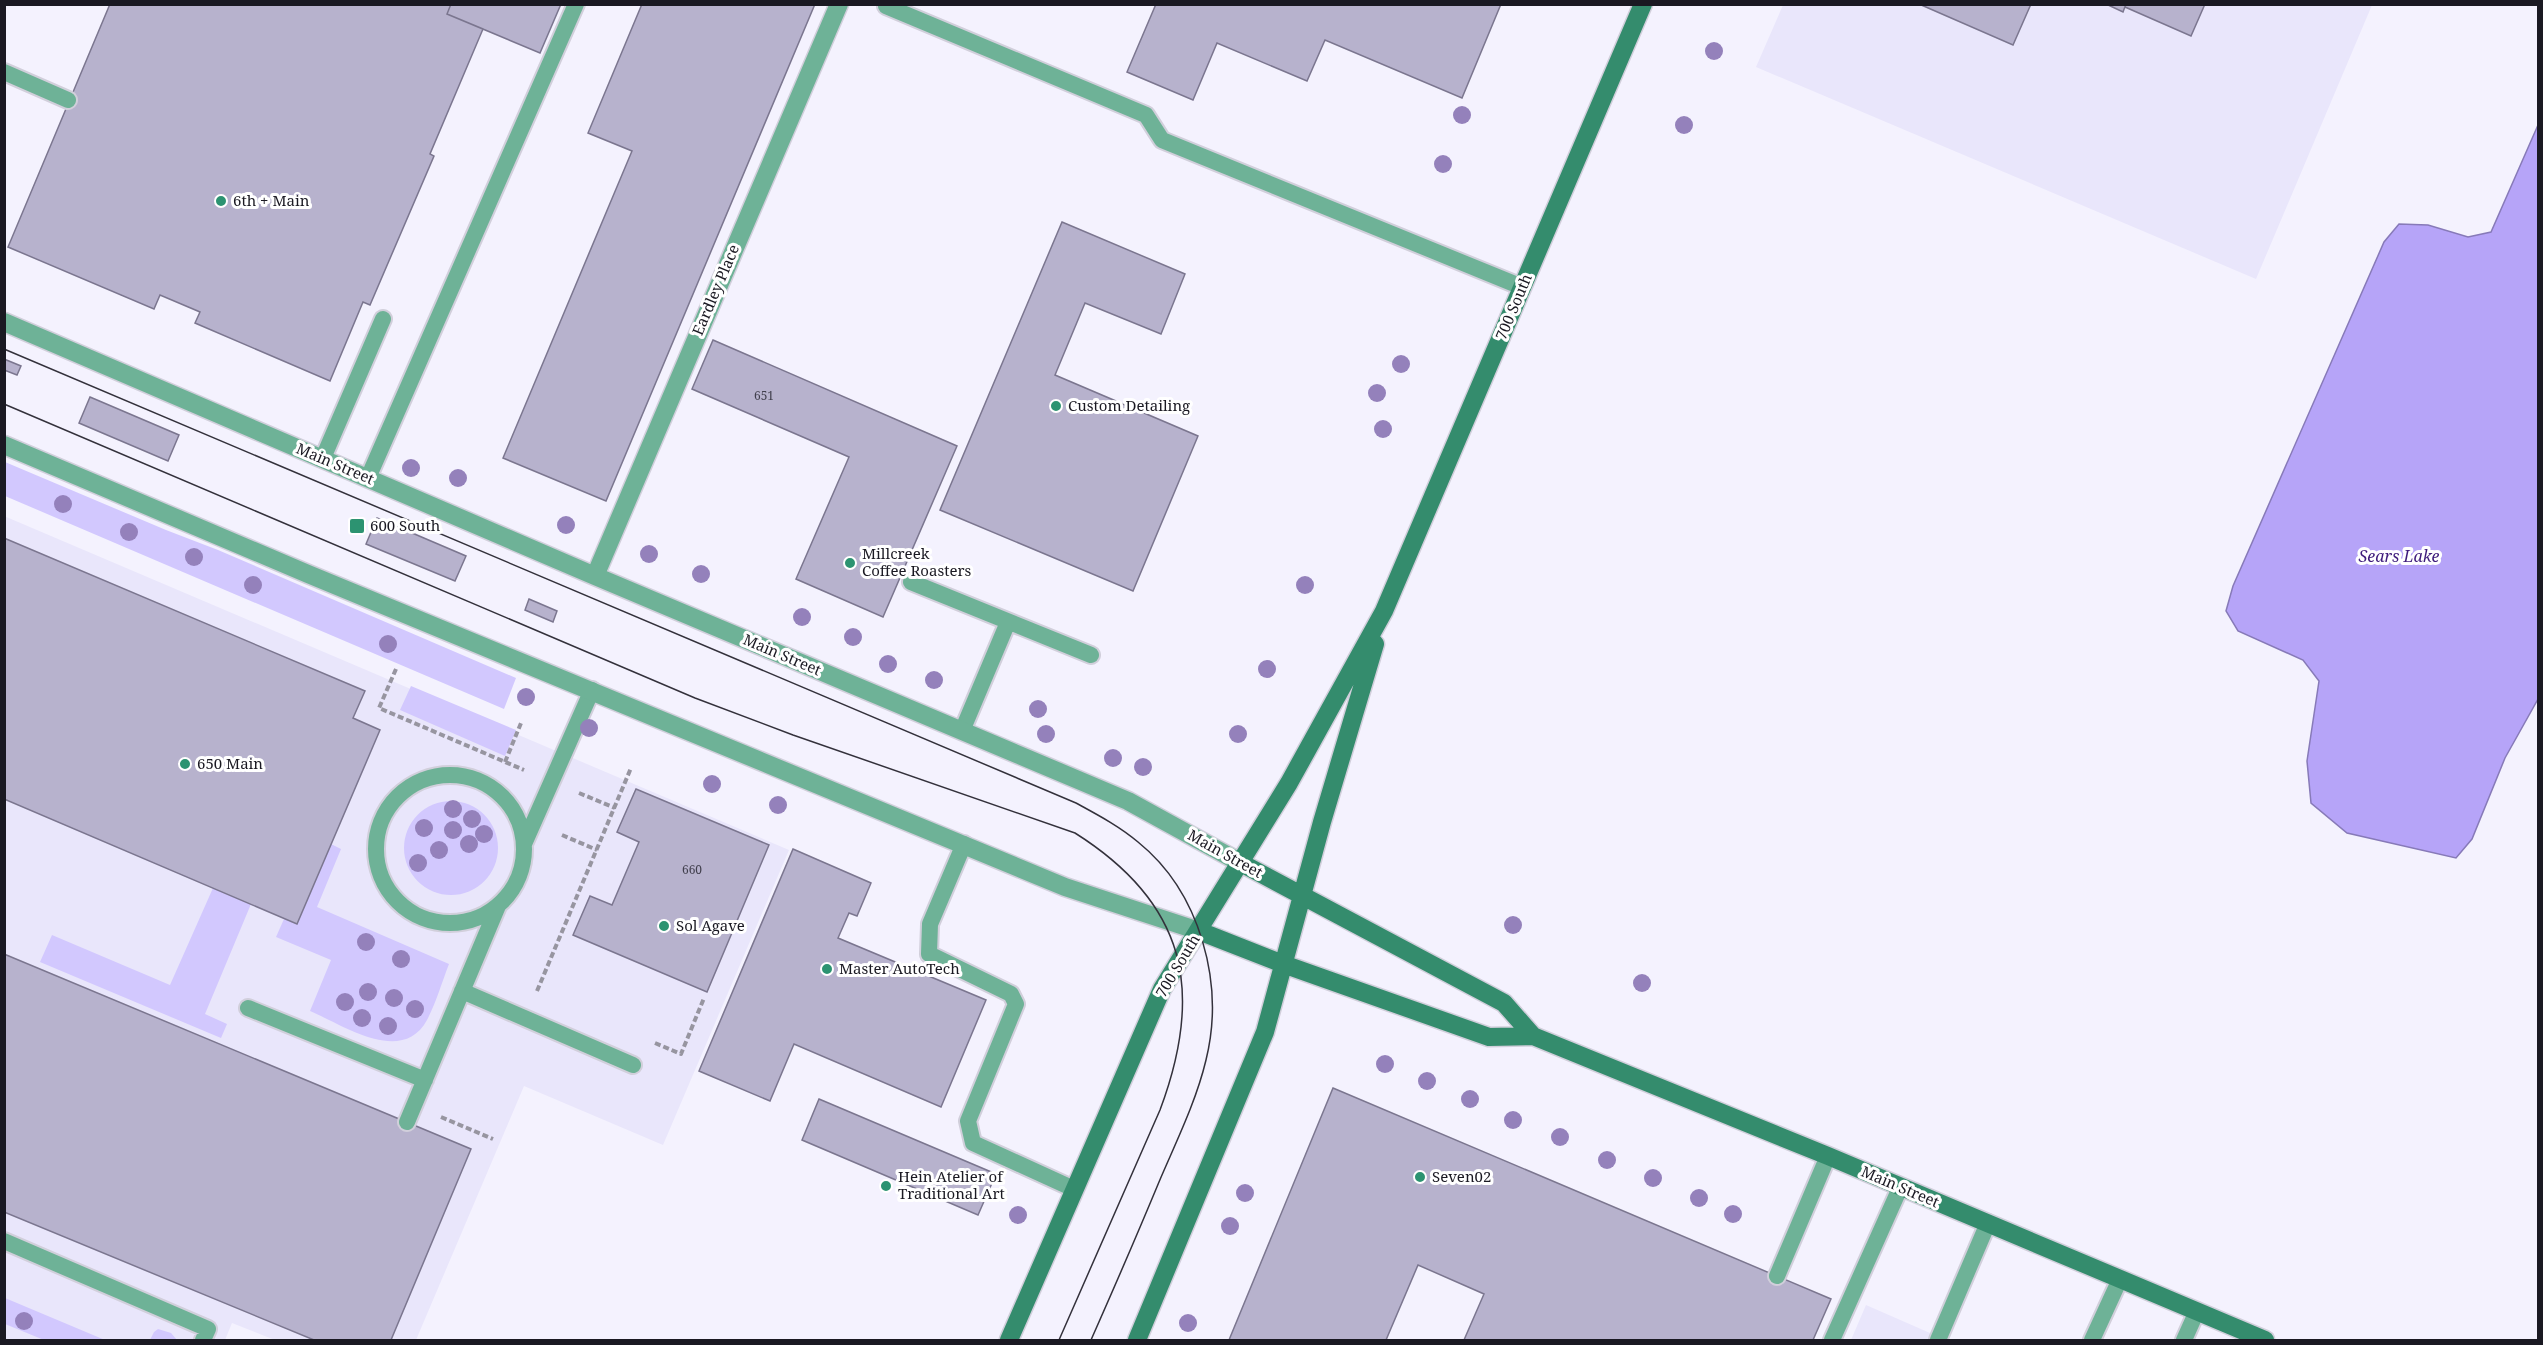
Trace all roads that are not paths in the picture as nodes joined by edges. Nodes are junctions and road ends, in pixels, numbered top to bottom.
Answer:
1 (576, 4) edge
2 (839, 4) edge
3 (1643, 4) edge
4 (885, 6) dead end
5 (4, 72) edge
6 (68, 100) dead end
7 (1522, 287) junction
8 (383, 319) dead end
9 (4, 322) edge
10 (4, 445) edge
11 (323, 458) junction
12 (368, 478) junction
13 (595, 576) junction
14 (912, 582) dead end
15 (1384, 610) junction
16 (1008, 622) junction
17 (1091, 655) dead end
18 (592, 690) junction
19 (962, 731) junction
20 (524, 844) junction
21 (964, 844) junction
22 (1241, 863) junction
23 (1301, 896) junction
24 (498, 906) junction
25 (1199, 931) junction
26 (1283, 964) junction
27 (462, 991) junction
28 (248, 1008) dead end
29 (1533, 1036) junction
30 (633, 1065) dead end
31 (425, 1080) junction
32 (407, 1122) dead end
33 (1828, 1156) junction
34 (1900, 1188) junction
35 (1074, 1189) junction
36 (1988, 1223) junction
37 (4, 1241) edge
38 (1778, 1276) dead end
39 (2120, 1279) junction
40 (2197, 1311) junction
41 (203, 1341) edge
42 (1009, 1341) edge
43 (1137, 1341) edge
44 (1832, 1341) edge
45 (1938, 1341) edge
46 (2092, 1341) edge
47 (2184, 1341) edge
48 (2265, 1341) edge

1 - 12 lane
2 - 13 street, Eardley Place
3 - 7 street, 700 South
4 - 7 lane
5 - 6 lane
7 - 15 street, 700 South
8 - 11 lane
9 - 11 street, Main Street
10 - 18 street, Main Street
11 - 12 street, Main Street
12 - 13 street, Main Street
13 - 19 street, Main Street
14 - 16 lane
15 - 22 street, 700 South
15 - 23 street, 700 South
16 - 17 lane
16 - 19 lane
18 - 20 lane
18 - 21 street, Main Street
19 - 22 street, Main Street
20 - 24 lane
20 - 24 lane
21 - 25 street, Main Street
21 - 35 lane
22 - 23 street, Main Street
22 - 25 street, 700 South
23 - 26 street, 700 South
23 - 29 street, Main Street
24 - 27 lane
25 - 26 street, Main Street
25 - 35 street, 700 South
26 - 29 street, Main Street
26 - 43 street, 700 South
27 - 30 lane
27 - 31 lane
28 - 31 lane
29 - 33 street, Main Street
31 - 32 lane
33 - 34 street, Main Street
33 - 38 lane
34 - 36 street, Main Street
34 - 44 lane
35 - 42 street, 700 South
36 - 39 street, Main Street
36 - 45 lane
37 - 41 lane
39 - 40 street, Main Street
39 - 46 lane
40 - 47 lane
40 - 48 street, Main Street

